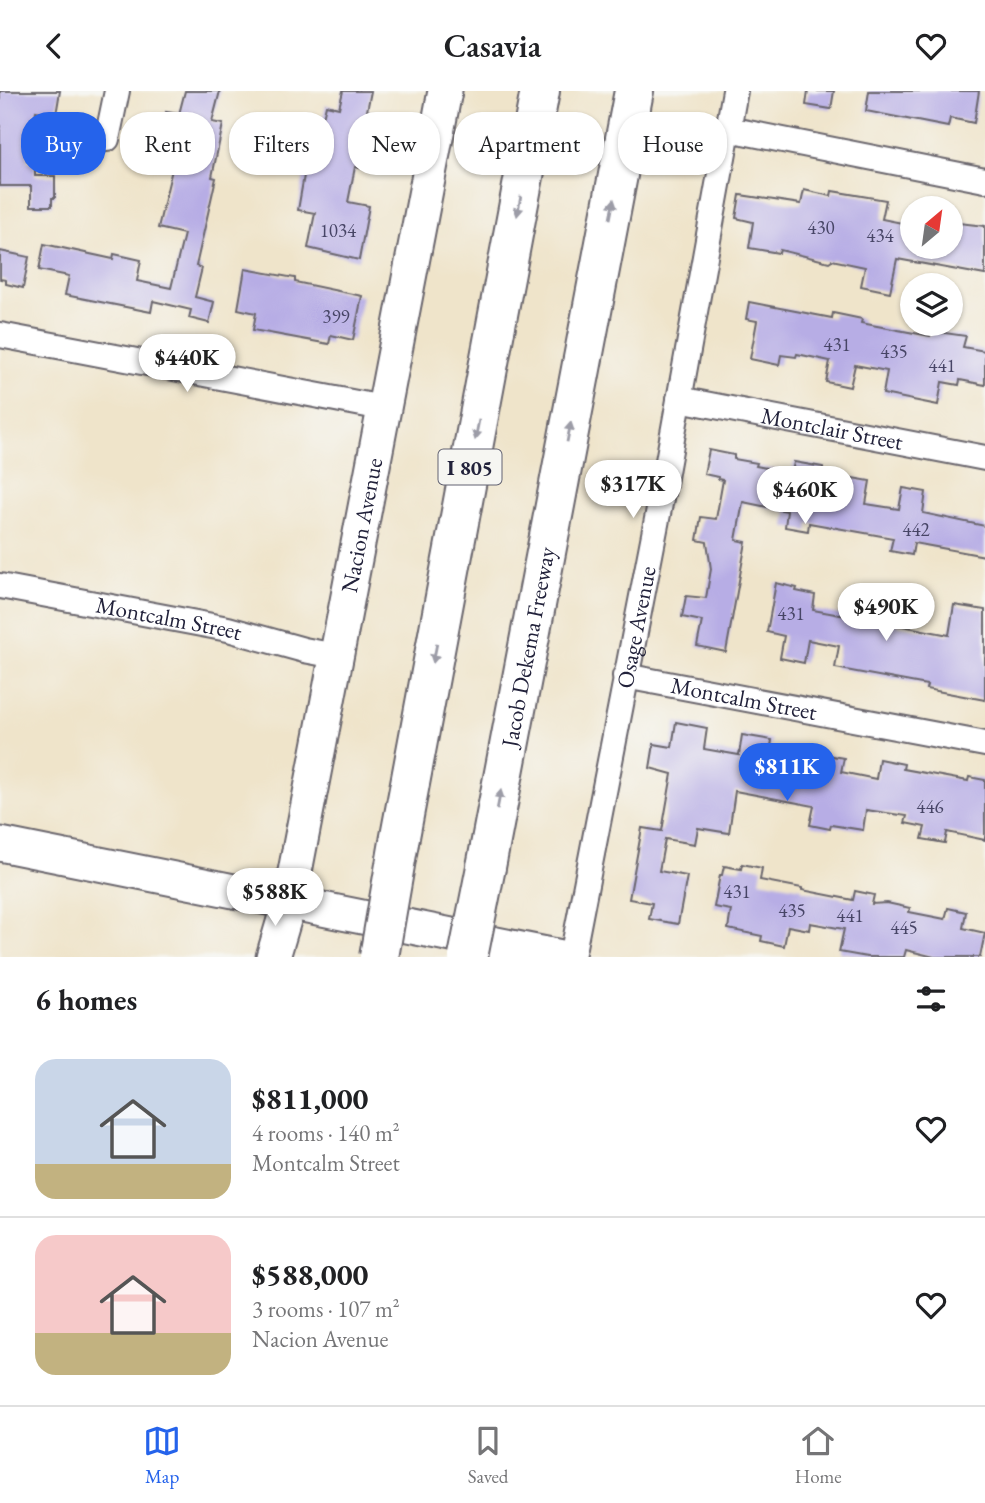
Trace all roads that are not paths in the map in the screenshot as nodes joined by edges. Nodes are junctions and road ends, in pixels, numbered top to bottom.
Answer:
1 (117, 91) edge
2 (445, 91) edge
3 (540, 91) edge
4 (635, 91) edge
5 (735, 91) edge
6 (728, 129) junction
7 (107, 139) dead end
8 (985, 180) edge
9 (0, 335) edge
10 (679, 399) junction
11 (383, 408) junction
12 (985, 458) edge
13 (0, 586) edge
14 (336, 656) junction
15 (625, 676) junction
16 (985, 744) edge
17 (0, 844) edge
18 (289, 903) junction
19 (273, 957) edge
20 (379, 957) edge
21 (468, 957) edge
22 (561, 957) edge
23 (572, 957) edge

1 - 7 street
2 - 11 street, Nacion Avenue
3 -> 20 highway, I 805, bridge
21 -> 4 highway, Jacob Dekema Freeway, bridge
5 - 6 street, Osage Avenue
6 - 8 street
6 - 10 street, Osage Avenue
9 - 11 street
10 - 12 street, Montclair Street
10 - 15 street, Osage Avenue
11 - 14 street, Nacion Avenue
13 - 14 street, Montcalm Street
14 - 18 street, Nacion Avenue
15 - 16 street, Montcalm Street
15 - 23 street, Osage Avenue
17 - 18 street
18 - 19 street, Nacion Avenue
18 - 22 street

